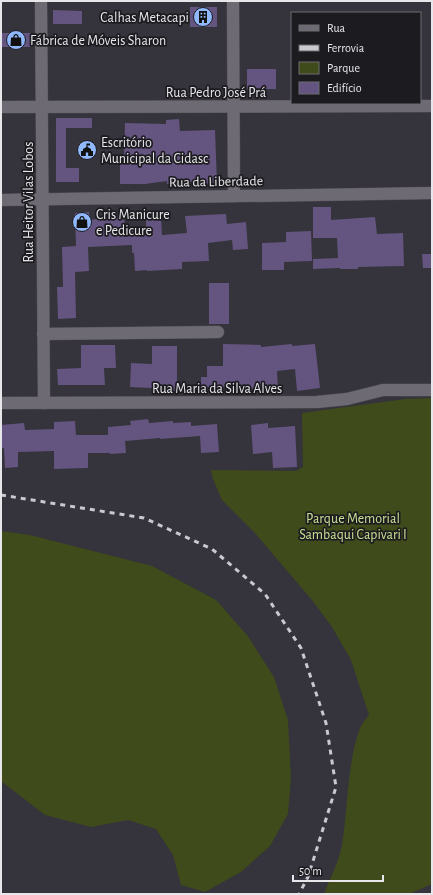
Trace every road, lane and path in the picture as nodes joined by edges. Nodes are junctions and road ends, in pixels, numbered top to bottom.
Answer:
1 (41, 1) edge
2 (233, 1) edge
3 (234, 106) junction
4 (432, 106) edge
5 (1, 107) edge
6 (42, 107) junction
7 (432, 192) edge
8 (234, 196) junction
9 (1, 200) edge
10 (42, 200) junction
11 (218, 332) dead end
12 (43, 334) junction
13 (432, 390) edge
14 (1, 403) edge
15 (44, 403) junction

1 - 6 street, Rua Heitor Vilas Lobos
2 - 3 street
3 - 4 street, Rua Pedro José Prá
3 - 6 street, Rua Pedro José Prá
3 - 8 street
5 - 6 street, Rua Pedro José Prá
6 - 10 street, Rua Heitor Vilas Lobos
7 - 8 street, Rua da Liberdade
8 - 10 street, Rua da Liberdade
9 - 10 street, Rua da Liberdade
10 - 12 street, Rua Heitor Vilas Lobos
11 - 12 street
12 - 15 street, Rua Heitor Vilas Lobos
13 - 15 street, Rua Maria da Silva Alves
14 - 15 street, Rua Maria da Silva Alves

